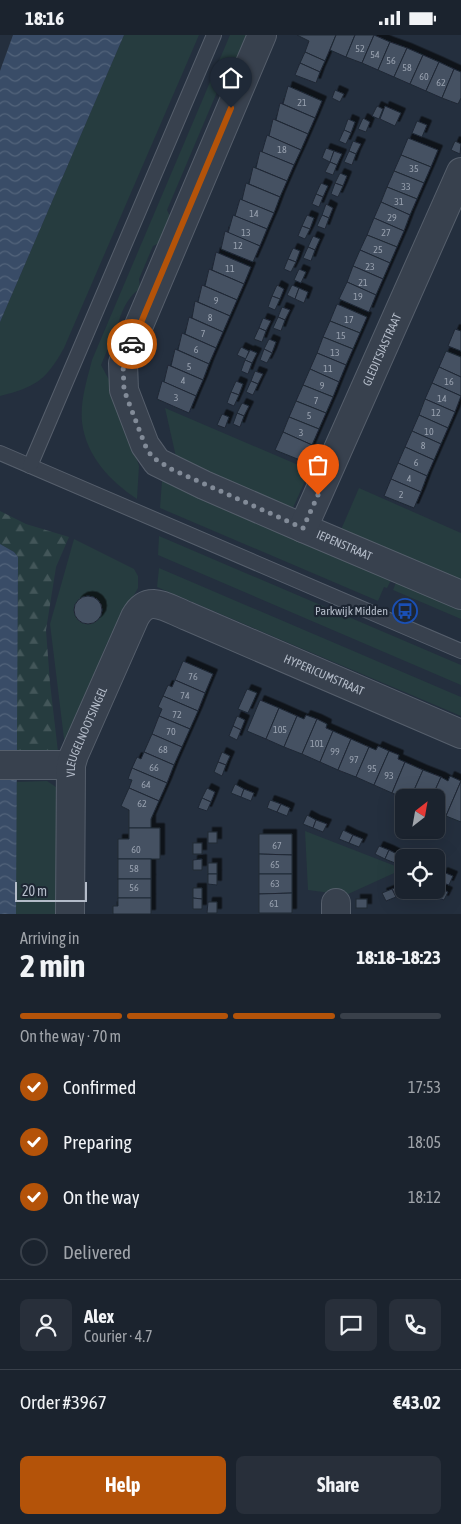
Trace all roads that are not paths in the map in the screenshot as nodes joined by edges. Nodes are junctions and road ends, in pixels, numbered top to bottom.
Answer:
1 (214, 35) edge
2 (262, 35) edge
3 (461, 172) edge
4 (0, 453) edge
5 (30, 466) junction
6 (303, 528) junction
7 (461, 595) edge
8 (187, 616) joint
9 (461, 651) edge
10 (461, 734) edge
11 (12, 765) edge
12 (71, 765) junction
13 (70, 914) edge

1 - 5 lane
2 - 6 street, IEPENSTRAAT
3 - 6 street, GLEDITSIASTRAAT
4 - 5 lane
5 - 9 lane
6 - 7 street, IEPENSTRAAT
8 - 10 street, HYPERICUMSTRAAT
8 - 12 street, VLEUGELNOOTSINGEL
11 - 12 street
12 - 13 street, VLEUGELNOOTSINGEL

